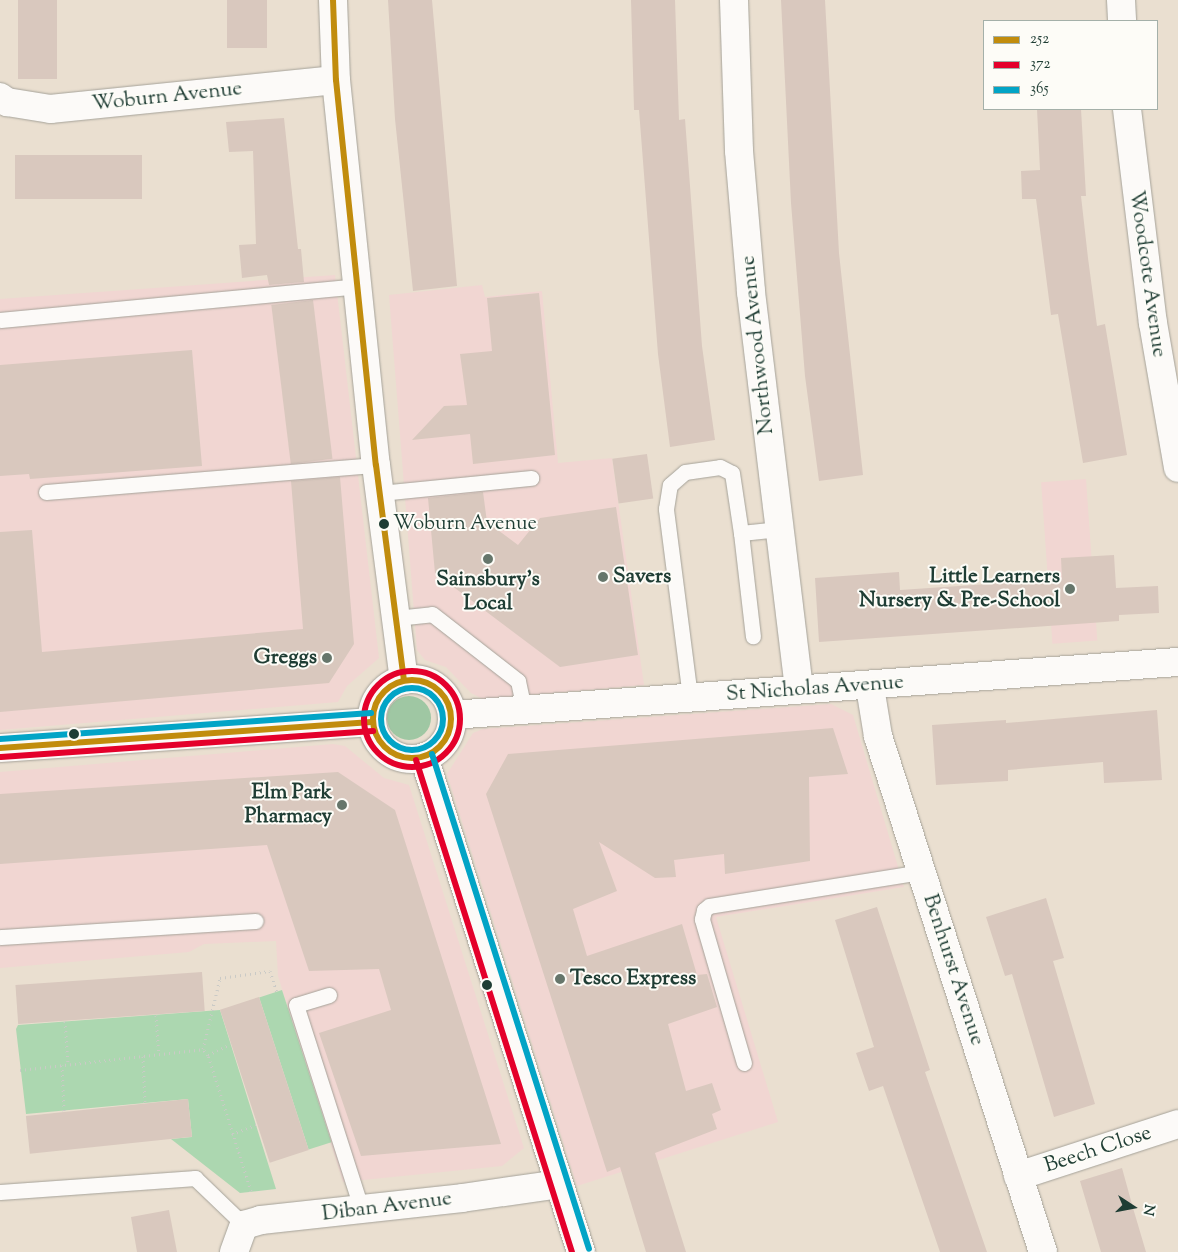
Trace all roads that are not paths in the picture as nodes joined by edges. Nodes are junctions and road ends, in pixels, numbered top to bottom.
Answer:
1 (334, 0) edge
2 (734, 0) edge
3 (1121, 0) edge
4 (1122, 20) edge
5 (336, 80) junction
6 (0, 97) edge
7 (1127, 110) edge
8 (357, 286) junction
9 (0, 320) edge
10 (376, 465) junction
11 (1178, 468) edge
12 (531, 478) dead end
13 (46, 492) dead end
14 (380, 493) junction
15 (777, 529) junction
16 (741, 533) junction
17 (396, 618) junction
18 (753, 636) dead end
19 (1178, 662) edge
20 (404, 680) junction
21 (870, 687) junction
22 (799, 689) junction
23 (690, 697) junction
24 (524, 710) junction
25 (452, 715) junction
26 (372, 722) junction
27 (0, 748) edge
28 (424, 757) junction
29 (922, 872) junction
30 (254, 922) dead end
31 (0, 937) edge
32 (330, 996) dead end
33 (744, 1063) dead end
34 (1178, 1124) edge
35 (1018, 1176) junction
36 (559, 1184) junction
37 (0, 1192) edge
38 (362, 1210) junction
39 (253, 1223) junction
40 (234, 1252) edge
41 (581, 1252) edge
42 (1043, 1252) edge

1 - 5 street
2 - 15 street, Northwood Avenue
3 - 4 street
5 - 6 street, Woburn Avenue
5 - 8 street
7 - 11 street, Woodcote Avenue
8 - 9 lane
8 - 10 street
10 - 13 lane
10 - 14 street
12 - 14 lane
14 - 17 street
15 - 16 lane
15 - 22 street, Northwood Avenue
16 - 18 lane
16 - 23 lane
17 - 20 street
17 - 24 lane
19 - 21 street, St Nicholas Avenue
20 - 25 street
20 - 26 street
21 - 22 street, St Nicholas Avenue
21 - 29 street, Benhurst Avenue
22 - 23 street, St Nicholas Avenue
23 - 24 street, St Nicholas Avenue
24 - 25 street, St Nicholas Avenue
25 - 28 street
26 - 27 street
26 - 28 street
28 - 36 street
29 - 33 lane
29 - 35 street, Benhurst Avenue
30 - 31 lane
32 - 38 lane
34 - 35 street, Beech Close
35 - 42 street, Benhurst Avenue
36 - 38 street, Diban Avenue
36 - 41 street
37 - 39 lane
38 - 39 street, Diban Avenue
39 - 40 street

